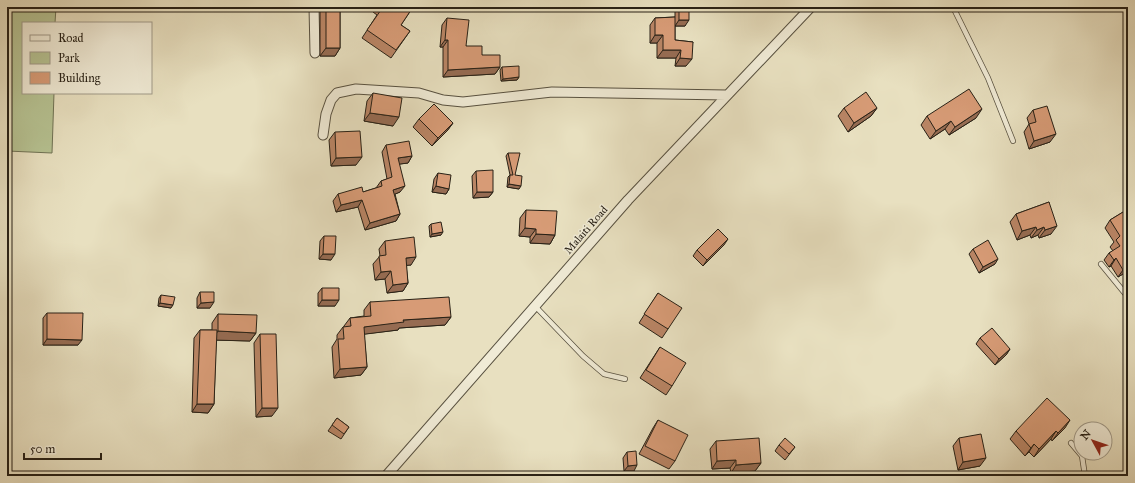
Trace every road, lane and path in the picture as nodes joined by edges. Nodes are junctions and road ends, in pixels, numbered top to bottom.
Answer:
1 (314, 7) edge
2 (811, 7) edge
3 (953, 7) edge
4 (315, 53) dead end
5 (726, 96) junction
6 (323, 135) dead end
7 (1013, 141) dead end
8 (1100, 264) dead end
9 (1128, 297) edge
10 (535, 306) junction
11 (625, 379) dead end
12 (1071, 443) dead end
13 (386, 476) edge
14 (1084, 476) edge

1 - 4 street
2 - 5 street, Malaiti Road
3 - 7 lane
5 - 6 street
5 - 10 street, Malaiti Road
8 - 9 lane
10 - 11 lane
10 - 13 street, Malaiti Road
12 - 14 lane

